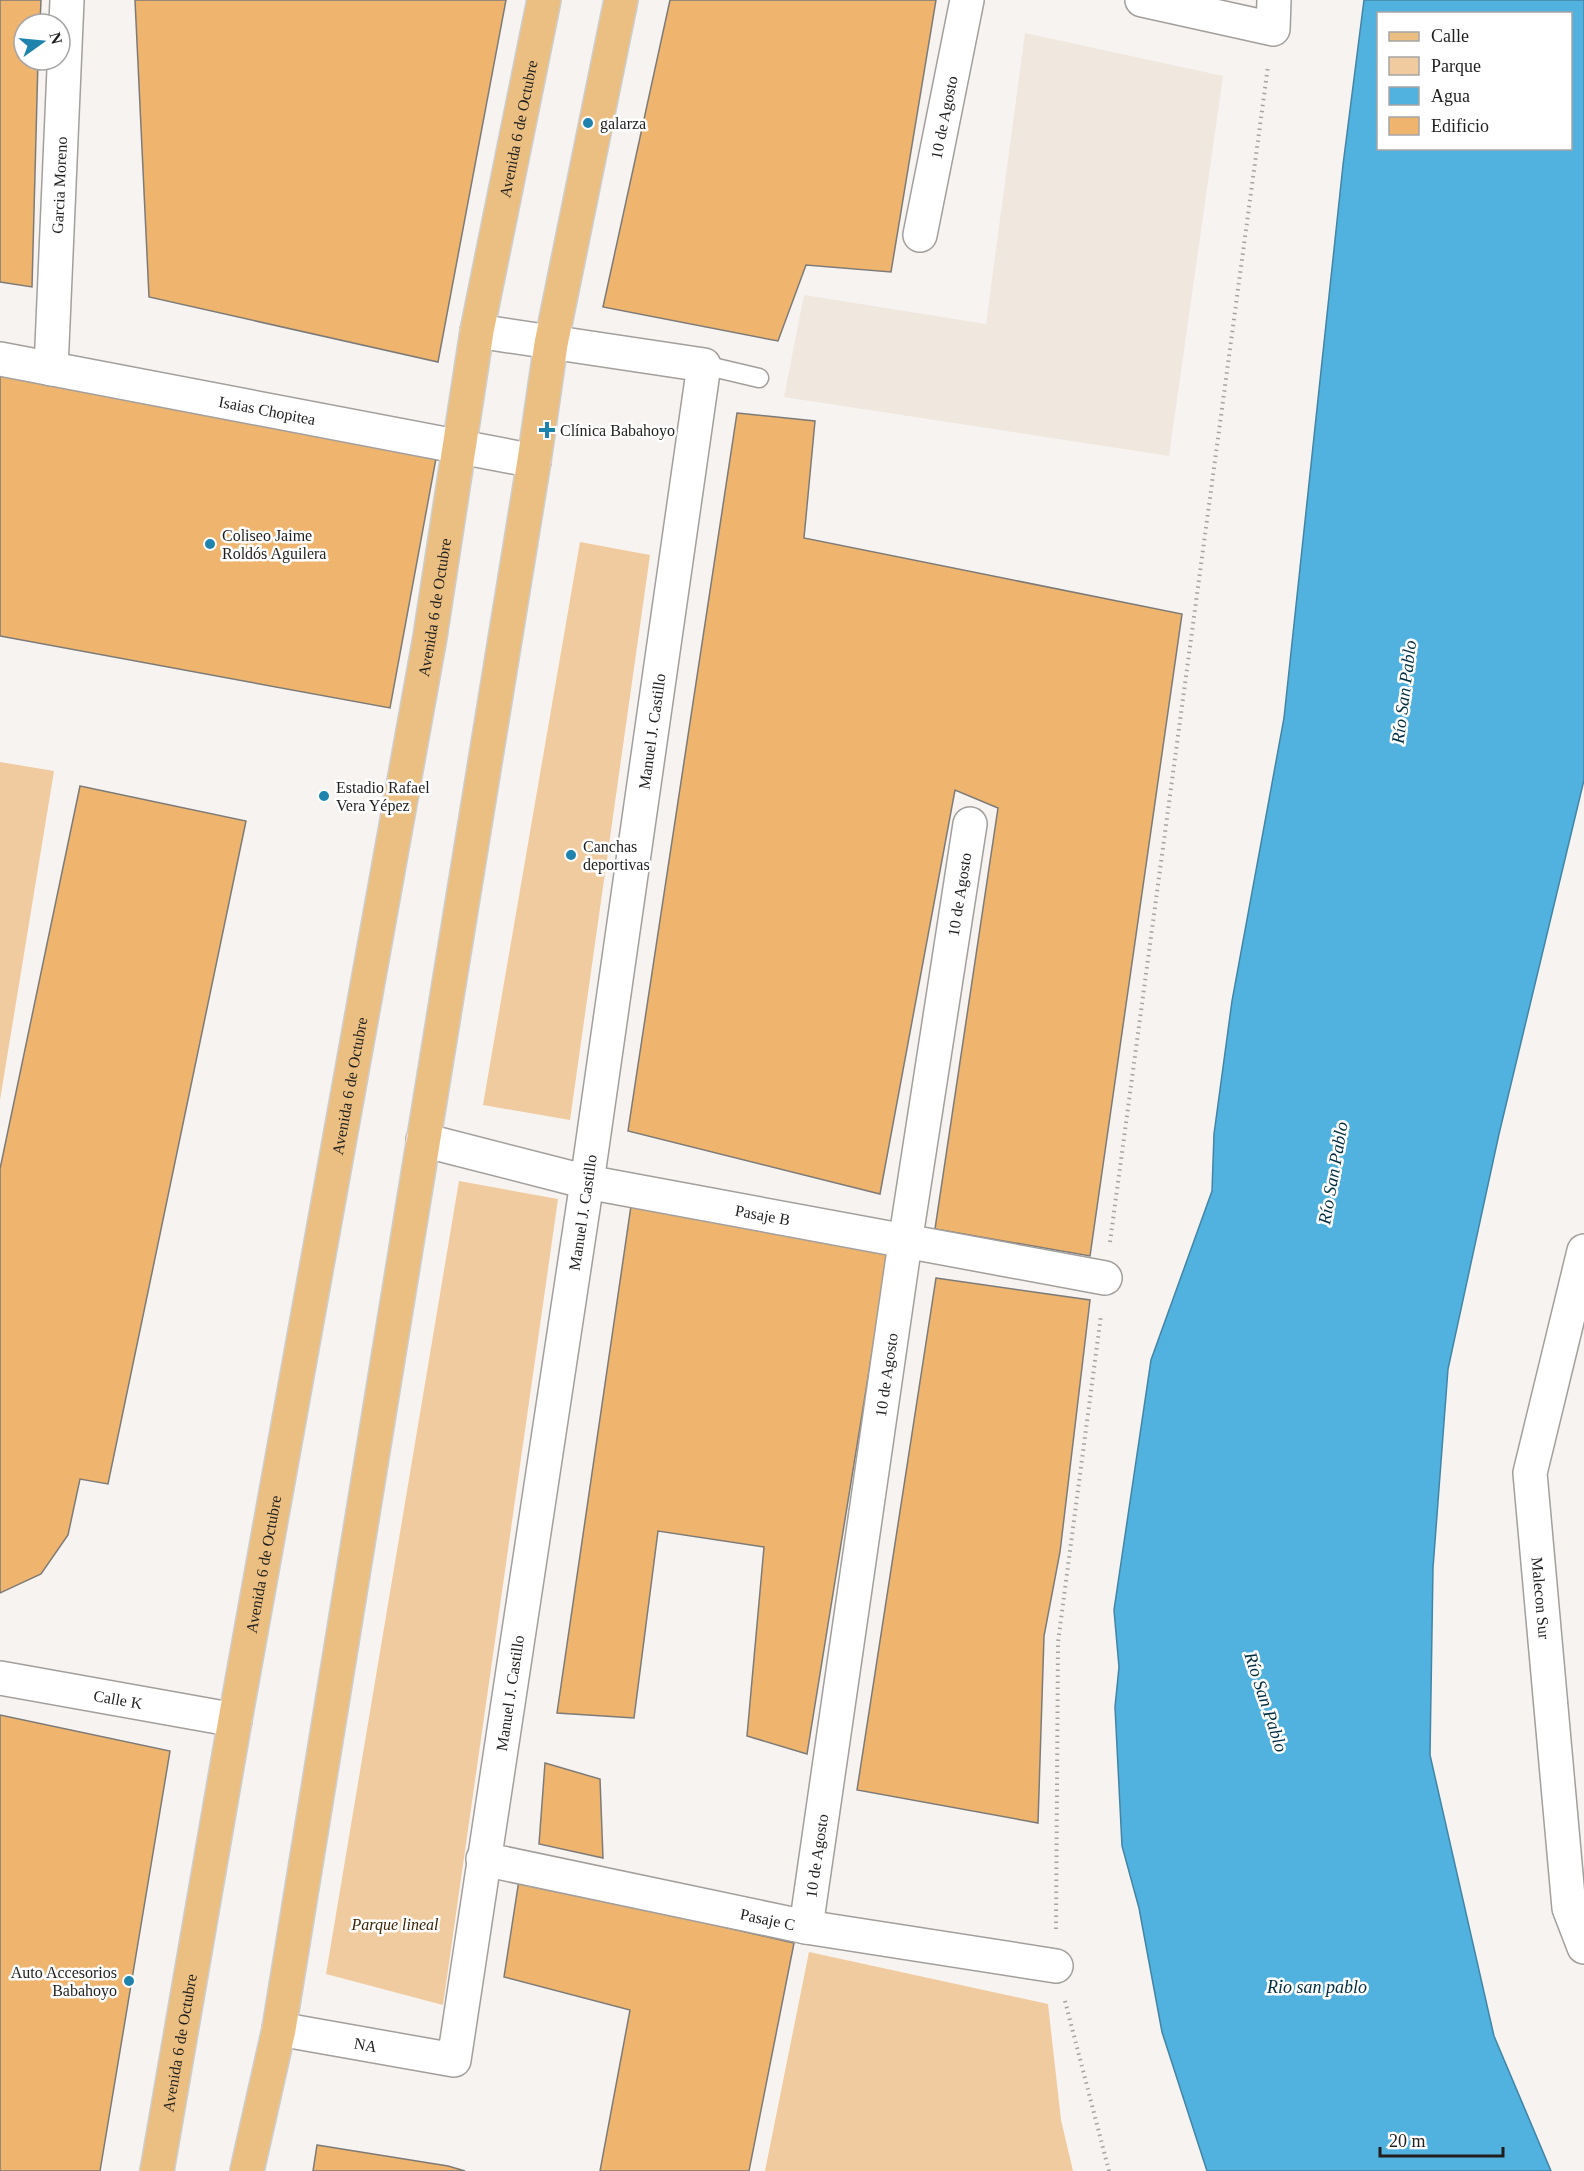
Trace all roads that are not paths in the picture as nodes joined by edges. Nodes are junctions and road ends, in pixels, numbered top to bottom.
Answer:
1 (67, 0) edge
2 (544, 0) edge
3 (621, 0) edge
4 (967, 0) edge
5 (1142, 0) edge
6 (1274, 15) edge
7 (920, 235) dead end
8 (477, 331) junction
9 (551, 344) junction
10 (0, 359) edge
11 (704, 364) junction
12 (51, 369) junction
13 (759, 378) dead end
14 (459, 447) junction
15 (534, 461) junction
16 (970, 824) dead end
17 (423, 1140) junction
18 (587, 1182) junction
19 (905, 1243) junction
20 (1584, 1251) edge
21 (1105, 1278) road end
22 (0, 1678) edge
23 (235, 1720) junction
24 (483, 1859) junction
25 (806, 1927) junction
26 (1584, 1947) edge
27 (1056, 1966) road end
28 (279, 2029) junction
29 (454, 2060) joint
30 (157, 2171) edge
31 (247, 2171) edge

1 - 12 street, Garcia Moreno
2 - 8 main road, Avenida 6 de Octubre
3 - 9 main road
4 - 7 street, 10 de Agosto
5 - 6 street
8 - 9 street
8 - 14 main road, Avenida 6 de Octubre
9 - 11 street
9 - 15 main road
10 - 12 street, Isaias Chopitea
11 - 13 lane
11 - 18 street, Manuel J. Castillo
12 - 14 street, Isaias Chopitea
14 - 15 street, Isaias Chopitea
14 - 23 main road, Avenida 6 de Octubre
15 - 17 main road
16 - 19 street, 10 de Agosto
17 - 18 street, Pasaje B
17 - 28 main road
18 - 19 street, Pasaje B
18 - 24 street, Manuel J. Castillo
19 - 21 street, Pasaje B
19 - 25 street, 10 de Agosto
20 - 26 street, Malecon Sur
22 - 23 street, Calle K
23 - 30 main road, Avenida 6 de Octubre
24 - 25 street, Pasaje C
24 - 29 street, Manuel J. Castillo
25 - 27 street, Pasaje C
28 - 29 street, NA
28 - 31 main road

